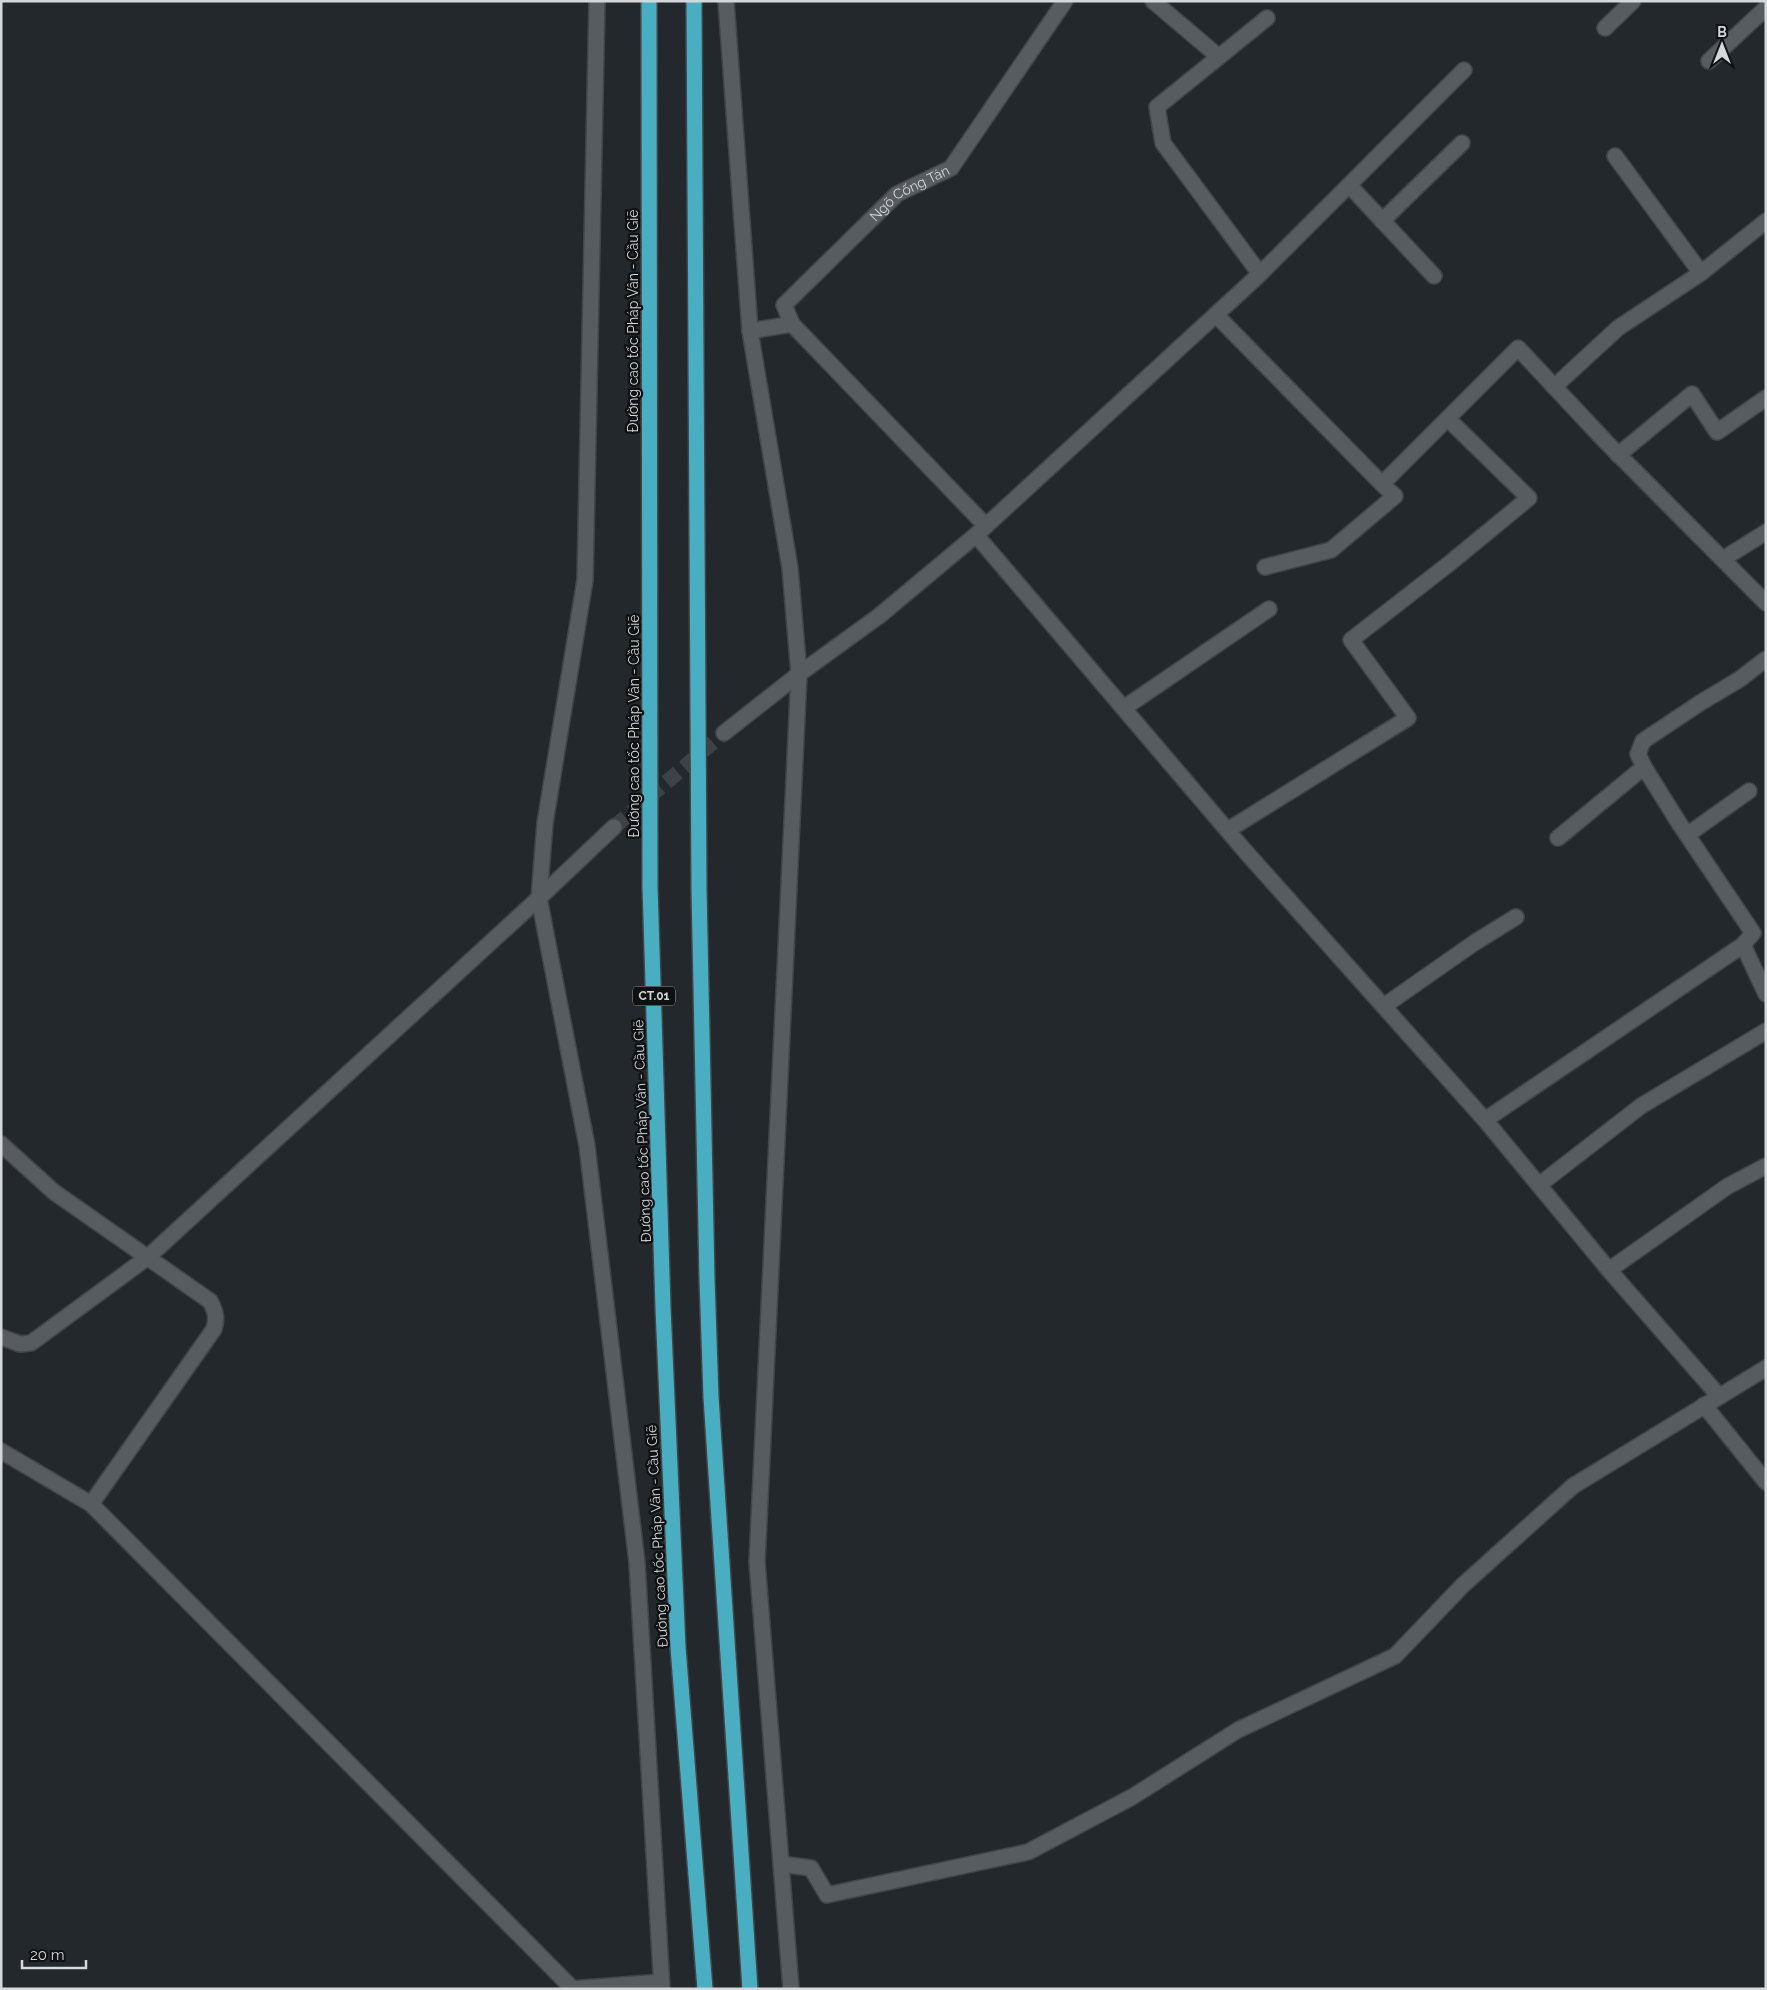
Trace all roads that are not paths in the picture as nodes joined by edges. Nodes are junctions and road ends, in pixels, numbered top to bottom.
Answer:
1 (597, 1) edge
2 (649, 1) edge
3 (694, 1) edge
4 (726, 1) edge
5 (1065, 1) edge
6 (1153, 1) edge
7 (1633, 1) edge
8 (1766, 8) edge
9 (1267, 18) dead end
10 (1604, 28) dead end
11 (1219, 57) junction
12 (1710, 61) dead end
13 (1464, 70) dead end
14 (1462, 143) dead end
15 (1616, 156) dead end
16 (1350, 186) junction
17 (1382, 221) junction
18 (1766, 221) edge
19 (1700, 273) junction
20 (1260, 274) junction
21 (1434, 276) dead end
22 (1216, 315) junction
23 (792, 324) junction
24 (750, 330) junction
25 (1554, 387) junction
26 (1766, 398) edge
27 (1448, 418) junction
28 (1618, 455) junction
29 (1382, 484) junction
30 (981, 531) junction
31 (1766, 532) edge
32 (1723, 559) junction
33 (1265, 567) dead end
34 (1766, 603) edge
35 (1269, 609) dead end
36 (1766, 659) edge
37 (799, 674) junction
38 (1124, 708) junction
39 (724, 733) tunnel mouth
40 (1644, 767) junction
41 (1749, 791) dead end
42 (614, 827) tunnel mouth
43 (1228, 830) junction
44 (1687, 835) junction
45 (1558, 838) dead end
46 (539, 898) junction
47 (1516, 917) dead end
48 (1743, 944) junction
49 (1766, 994) edge
50 (1384, 1006) junction
51 (1766, 1032) edge
52 (1485, 1120) junction
53 (1, 1144) edge
54 (1766, 1166) edge
55 (1539, 1185) junction
56 (148, 1257) junction
57 (1609, 1270) junction
58 (1, 1337) edge
59 (1766, 1368) edge
60 (1720, 1396) junction
61 (1704, 1406) junction
62 (1, 1451) edge
63 (1766, 1482) edge
64 (91, 1504) junction
65 (781, 1864) junction
66 (661, 1985) edge
67 (572, 1988) edge
68 (705, 1989) edge
69 (750, 1989) edge
70 (791, 1989) edge

1 - 46 street
2 - 68 highway, Đường cao tốc Pháp Vân - Cầu Giẽ / CT.01
3 - 69 highway
4 - 24 street
5 - 23 street, Ngõ Cống Tán
6 - 11 street
7 - 10 street
8 - 12 street
9 - 11 street
11 - 20 street
13 - 16 street
14 - 17 street
15 - 19 street
16 - 17 street
16 - 20 street
17 - 21 street
18 - 19 street
19 - 25 street
20 - 22 street
22 - 29 street
22 - 30 street
23 - 24 street
23 - 30 street
24 - 37 street
25 - 27 street
25 - 28 street
26 - 28 street
27 - 29 street
27 - 43 street
28 - 32 street
29 - 33 street
30 - 37 street
30 - 38 street
31 - 32 street
32 - 34 street
35 - 38 street
36 - 40 street
37 - 39 street
37 - 65 street
38 - 43 street
40 - 44 street
40 - 45 street
41 - 44 street
42 - 46 street
43 - 50 street
44 - 48 street
46 - 56 street
46 - 66 street
47 - 50 street
48 - 49 street
48 - 52 street
50 - 52 street
51 - 55 street
52 - 55 street
53 - 56 street
54 - 57 street
55 - 57 street
56 - 58 street
56 - 64 street
57 - 60 street
59 - 60 street
60 - 61 street
61 - 63 street
61 - 65 street
62 - 64 street
64 - 67 street
65 - 70 street
66 - 67 street

